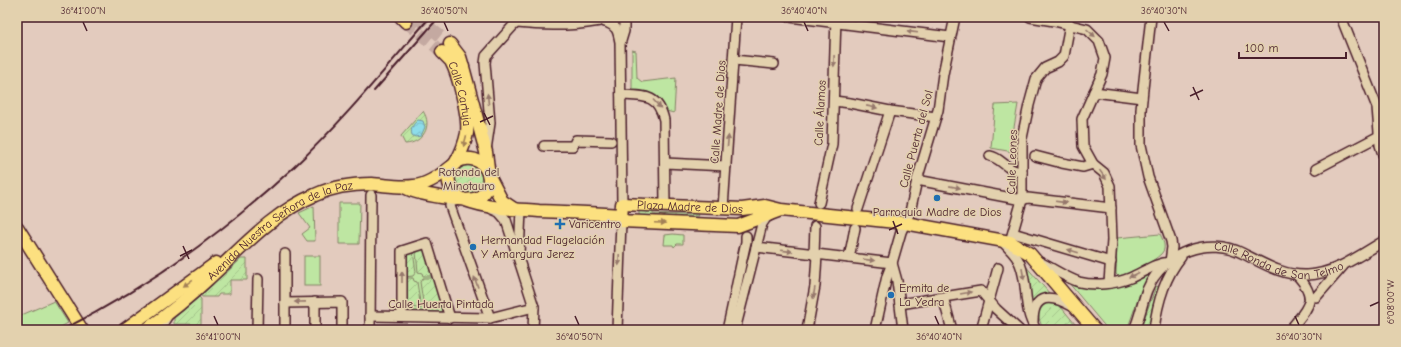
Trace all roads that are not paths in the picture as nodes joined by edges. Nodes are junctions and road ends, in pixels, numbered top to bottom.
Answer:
1 (619, 17) edge
2 (624, 17) edge
3 (736, 17) edge
4 (790, 17) edge
5 (955, 17) edge
6 (1030, 17) edge
7 (1151, 17) edge
8 (1341, 17) edge
9 (1055, 19) edge
10 (520, 20) edge
11 (601, 20) edge
12 (835, 20) edge
13 (1070, 24) junction
14 (950, 37) junction
15 (620, 42) junction
16 (734, 60) junction
17 (774, 64) dead end
18 (1094, 92) junction
19 (621, 96) junction
20 (1142, 98) junction
21 (834, 101) junction
22 (890, 111) junction
23 (936, 117) junction
24 (611, 141) dead end
25 (1381, 142) edge
26 (544, 146) dead end
27 (486, 152) junction
28 (990, 156) dead end
29 (1035, 156) dead end
30 (1384, 157) edge
31 (665, 163) junction
32 (1093, 164) junction
33 (454, 165) junction
34 (726, 166) junction
35 (1316, 169) dead end
36 (1022, 172) junction
37 (489, 176) junction
38 (917, 180) junction
39 (404, 187) junction
40 (371, 195) dead end
41 (464, 200) junction
42 (1022, 200) junction
43 (819, 203) dead end
44 (665, 206) junction
45 (491, 208) junction
46 (723, 208) junction
47 (1111, 208) junction
48 (742, 209) junction
49 (858, 209) dead end
50 (518, 210) junction
51 (778, 212) junction
52 (621, 213) junction
53 (905, 223) junction
54 (759, 225) junction
55 (815, 226) dead end
56 (17, 227) edge
57 (855, 228) dead end
58 (742, 229) junction
59 (254, 235) junction
60 (1009, 239) junction
61 (21, 240) edge
62 (1171, 241) junction
63 (1384, 241) edge
64 (745, 248) junction
65 (756, 249) junction
66 (1187, 251) junction
67 (285, 254) dead end
68 (816, 255) junction
69 (849, 258) junction
70 (1036, 260) junction
71 (518, 262) junction
72 (1111, 262) junction
73 (1170, 262) junction
74 (892, 263) junction
75 (1346, 263) junction
76 (998, 268) dead end
77 (1315, 274) junction
78 (1297, 275) junction
79 (258, 279) dead end
80 (886, 280) junction
81 (897, 282) junction
82 (1110, 283) junction
83 (1308, 290) junction
84 (943, 297) junction
85 (1316, 297) junction
86 (989, 301) junction
87 (315, 302) junction
88 (285, 303) junction
89 (900, 304) junction
90 (1307, 307) junction
91 (534, 308) junction
92 (1077, 310) junction
93 (170, 312) junction
94 (370, 316) junction
95 (402, 316) junction
96 (450, 318) junction
97 (490, 318) junction
98 (82, 328) edge
99 (1035, 328) edge
100 (124, 330) edge
101 (146, 330) edge
102 (161, 330) edge
103 (258, 330) edge
104 (285, 330) edge
105 (315, 330) edge
106 (342, 330) edge
107 (370, 330) edge
108 (533, 330) edge
109 (617, 330) edge
110 (727, 330) edge
111 (735, 330) edge
112 (807, 330) edge
113 (876, 330) edge
114 (903, 330) edge
115 (952, 330) edge
116 (982, 330) edge
117 (1018, 330) edge
118 (1095, 330) edge
119 (1134, 330) edge
120 (1154, 330) edge
121 (1290, 330) edge

1 - 11 street
2 - 15 street
3 - 16 street, Calle Madre de Dios
4 - 12 street
5 - 14 street, Calle Puerta del Sol
6 - 9 street
7 - 20 street
8 - 25 street
9 - 13 street
10 - 11 street
27 -> 10 street, Calle Cartuja
11 - 15 street
14 -> 12 street
12 -> 21 street, Calle Álamos
13 -> 18 street
13 - 36 street, Calle Leones
14 - 23 street, Calle Puerta del Sol
15 - 19 street
16 - 17 street
34 -> 16 street, Calle Madre de Dios
18 - 20 street
18 - 32 street
19 -> 31 street
19 - 52 street
20 - 62 street
21 -> 22 street
21 - 43 street, Calle Álamos
22 - 23 street
22 - 49 street
23 - 38 street, Calle Puerta del Sol
24 - 26 street
25 - 30 street
25 - 35 street
27 -> 33 main road, Calle Cartuja
27 - 37 main road, Calle Cartuja
28 - 36 street
29 - 32 street
31 - 34 street
31 - 44 street
32 -> 47 street
33 - 37 main road
33 - 39 main road, Avenida Nuestra Señora de la Paz
33 - 41 main road
34 - 46 street, Calle Madre de Dios
36 - 42 street, Calle Leones
37 - 41 main road
37 - 50 main road, Calle Cartuja
38 -> 42 street
38 - 53 street, Calle Puerta del Sol
39 - 41 main road, Avenida Nuestra Señora de la Paz
39 - 59 main road, Avenida Nuestra Señora de la Paz
40 - 94 street
41 - 45 main road, Plaza Madre de Dios
97 -> 41 street
42 -> 47 street
42 - 60 street, Calle Leones
44 - 46 main road, Plaza Madre de Dios
44 - 52 main road, Plaza Madre de Dios
45 - 50 main road, Plaza Madre de Dios
45 - 71 street
46 - 48 main road, Plaza Madre de Dios
47 - 72 street
48 - 51 main road
48 - 54 street
48 - 58 main road, Plaza Madre de Dios
50 - 52 main road, Plaza Madre de Dios
50 - 71 street
51 - 53 main road
51 - 54 main road
52 -> 58 main road, Plaza Madre de Dios
52 -> 109 street
53 - 60 main road
53 - 74 street, Calle Puerta del Sol
54 - 58 main road
54 - 65 street
55 - 68 street
56 - 61 main road
57 - 69 street
58 - 64 street
58 - 65 street
59 - 93 main road, Avenida Nuestra Señora de la Paz
59 -> 100 main road
60 - 70 main road, Calle Ronda de San Telmo
72 -> 60 street
60 -> 99 street, Calle Ronda de San Telmo
61 - 98 main road
62 - 66 street
62 - 73 street
63 - 75 street, Calle Ronda de San Telmo
64 - 65 street
64 - 110 street
65 -> 68 street
65 - 111 street
66 - 73 street, Calle Ronda de San Telmo
66 - 78 street, Calle Ronda de San Telmo
66 - 120 street
67 - 88 street
68 - 69 street
68 -> 112 street
69 -> 74 street
70 - 82 street, Calle Ronda de San Telmo
70 - 92 main road, Calle Ronda de San Telmo
71 - 91 street
72 - 82 street
73 -> 82 street, Calle Ronda de San Telmo
73 - 119 street, Calle Ronda de San Telmo
74 - 80 street, Calle Puerta del Sol
74 - 81 street
75 - 77 street, Calle Ronda de San Telmo
75 - 85 street
76 - 86 street
77 - 78 street, Calle Ronda de San Telmo
77 - 83 street
77 - 85 street
78 - 83 street
79 - 103 street
80 - 81 street
80 - 113 street, Calle Puerta del Sol
81 - 89 street
83 - 90 street
84 -> 86 street
84 - 89 street
84 - 115 street
85 - 90 street
86 - 116 street
86 - 117 street
87 -> 88 street
87 - 105 street
87 - 106 street
88 - 104 street
89 - 114 street
90 - 121 street
91 - 97 street, Calle Huerta Pintada
91 - 108 street
92 - 99 street, Calle Ronda de San Telmo
92 - 118 main road, Calle Ronda de San Telmo
93 - 101 main road, Avenida Nuestra Señora de la Paz
93 - 102 street, Avenida Nuestra Señora de la Paz
94 - 95 street, Calle Huerta Pintada
94 - 107 street
95 - 96 street, Calle Huerta Pintada
95 -> 96 street
96 - 97 street, Calle Huerta Pintada

